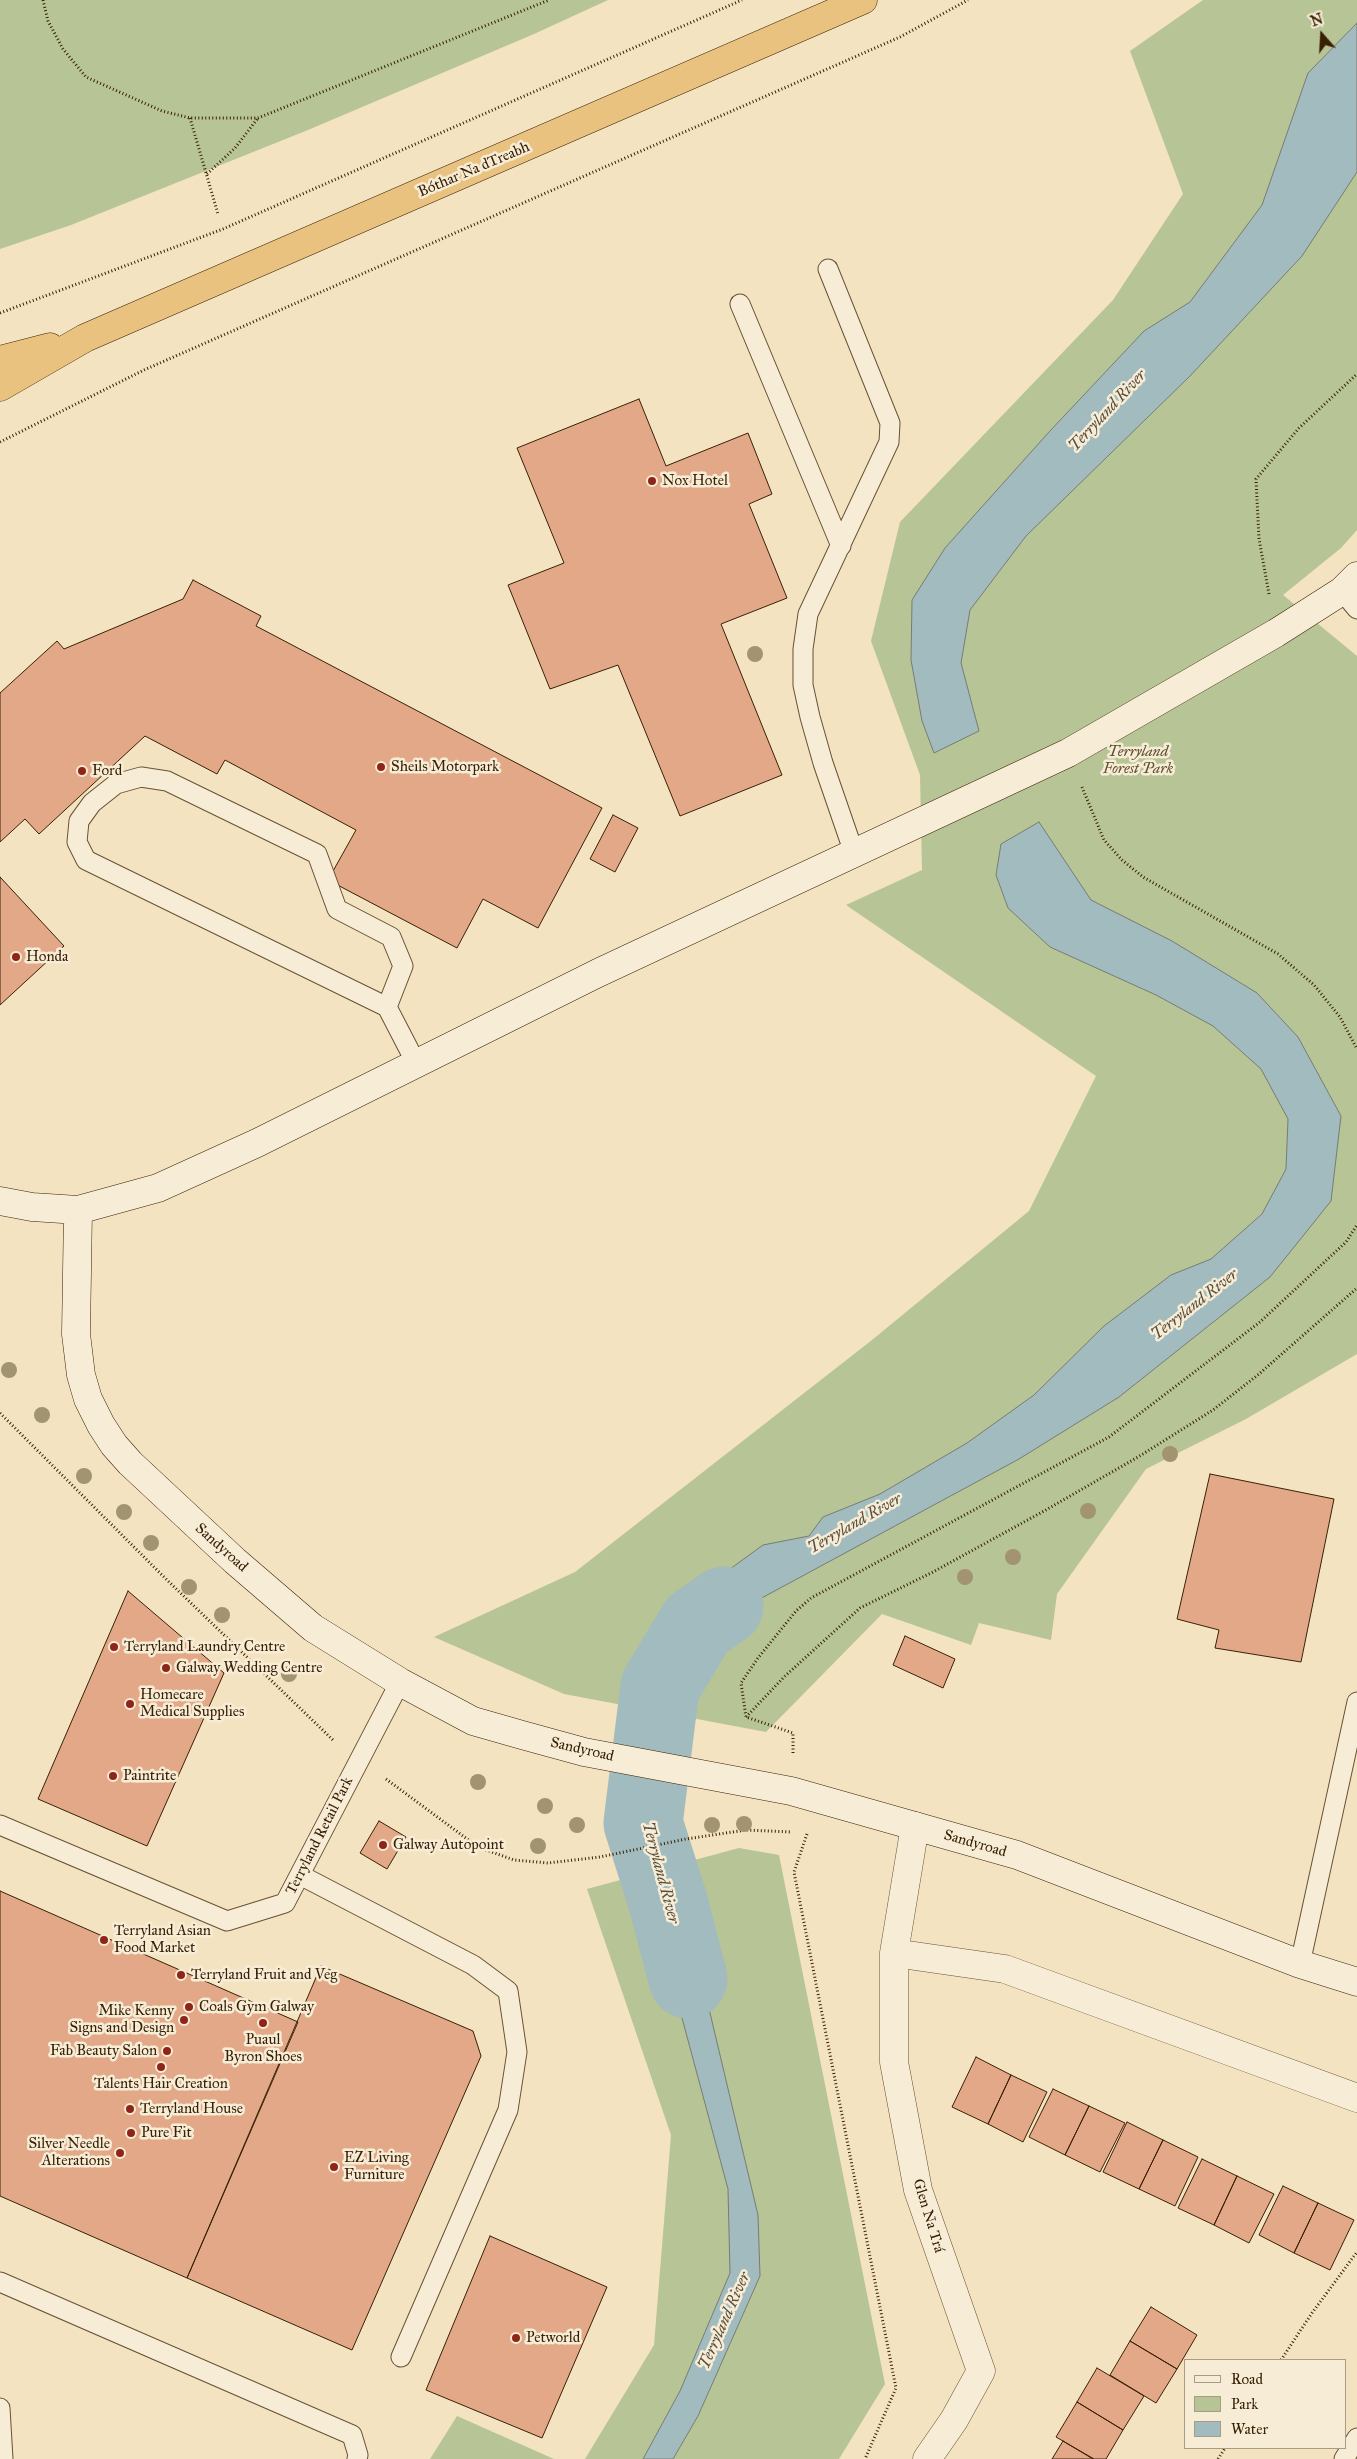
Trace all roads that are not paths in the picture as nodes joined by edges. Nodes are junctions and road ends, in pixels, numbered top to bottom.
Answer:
1 (863, 0) edge
2 (828, 268) dead end
3 (740, 304) dead end
4 (85, 338) junction
5 (0, 360) edge
6 (0, 387) edge
7 (840, 546) junction
8 (1352, 592) edge
9 (854, 853) junction
10 (387, 1007) junction
11 (416, 1063) junction
12 (0, 1201) edge
13 (78, 1210) junction
14 (400, 1682) junction
15 (1357, 1702) edge
16 (0, 1825) edge
17 (915, 1826) junction
18 (300, 1875) junction
19 (894, 1954) junction
20 (1300, 1964) junction
21 (1357, 1982) edge
22 (1357, 2098) edge
23 (0, 2282) edge
24 (401, 2357) dead end
25 (0, 2408) edge
26 (1357, 2438) edge
27 (4, 2459) edge
28 (357, 2459) edge
29 (927, 2459) edge
30 (1344, 2459) edge

1 - 4 highway, Bóthar Na dTreabh
2 - 7 lane
3 - 7 lane
4 - 5 highway, Bóthar Na dTreabh
4 - 6 highway, Bóthar Na dTreabh
7 - 9 lane
8 - 9 street
9 - 11 street
10 - 10 lane
10 - 11 lane
11 - 13 street
12 - 13 street
13 - 14 street, Sandyroad
14 - 17 street, Sandyroad
14 - 18 lane, Terryland Retail Park
15 - 20 lane
16 - 18 lane, Terryland Retail Park
17 - 19 street, Glen Na Trá
17 - 20 street, Sandyroad
18 - 24 lane
19 - 22 street
19 - 29 street, Glen Na Trá
20 - 21 street, Sandyroad
23 - 28 lane
25 - 27 lane
26 - 30 lane

